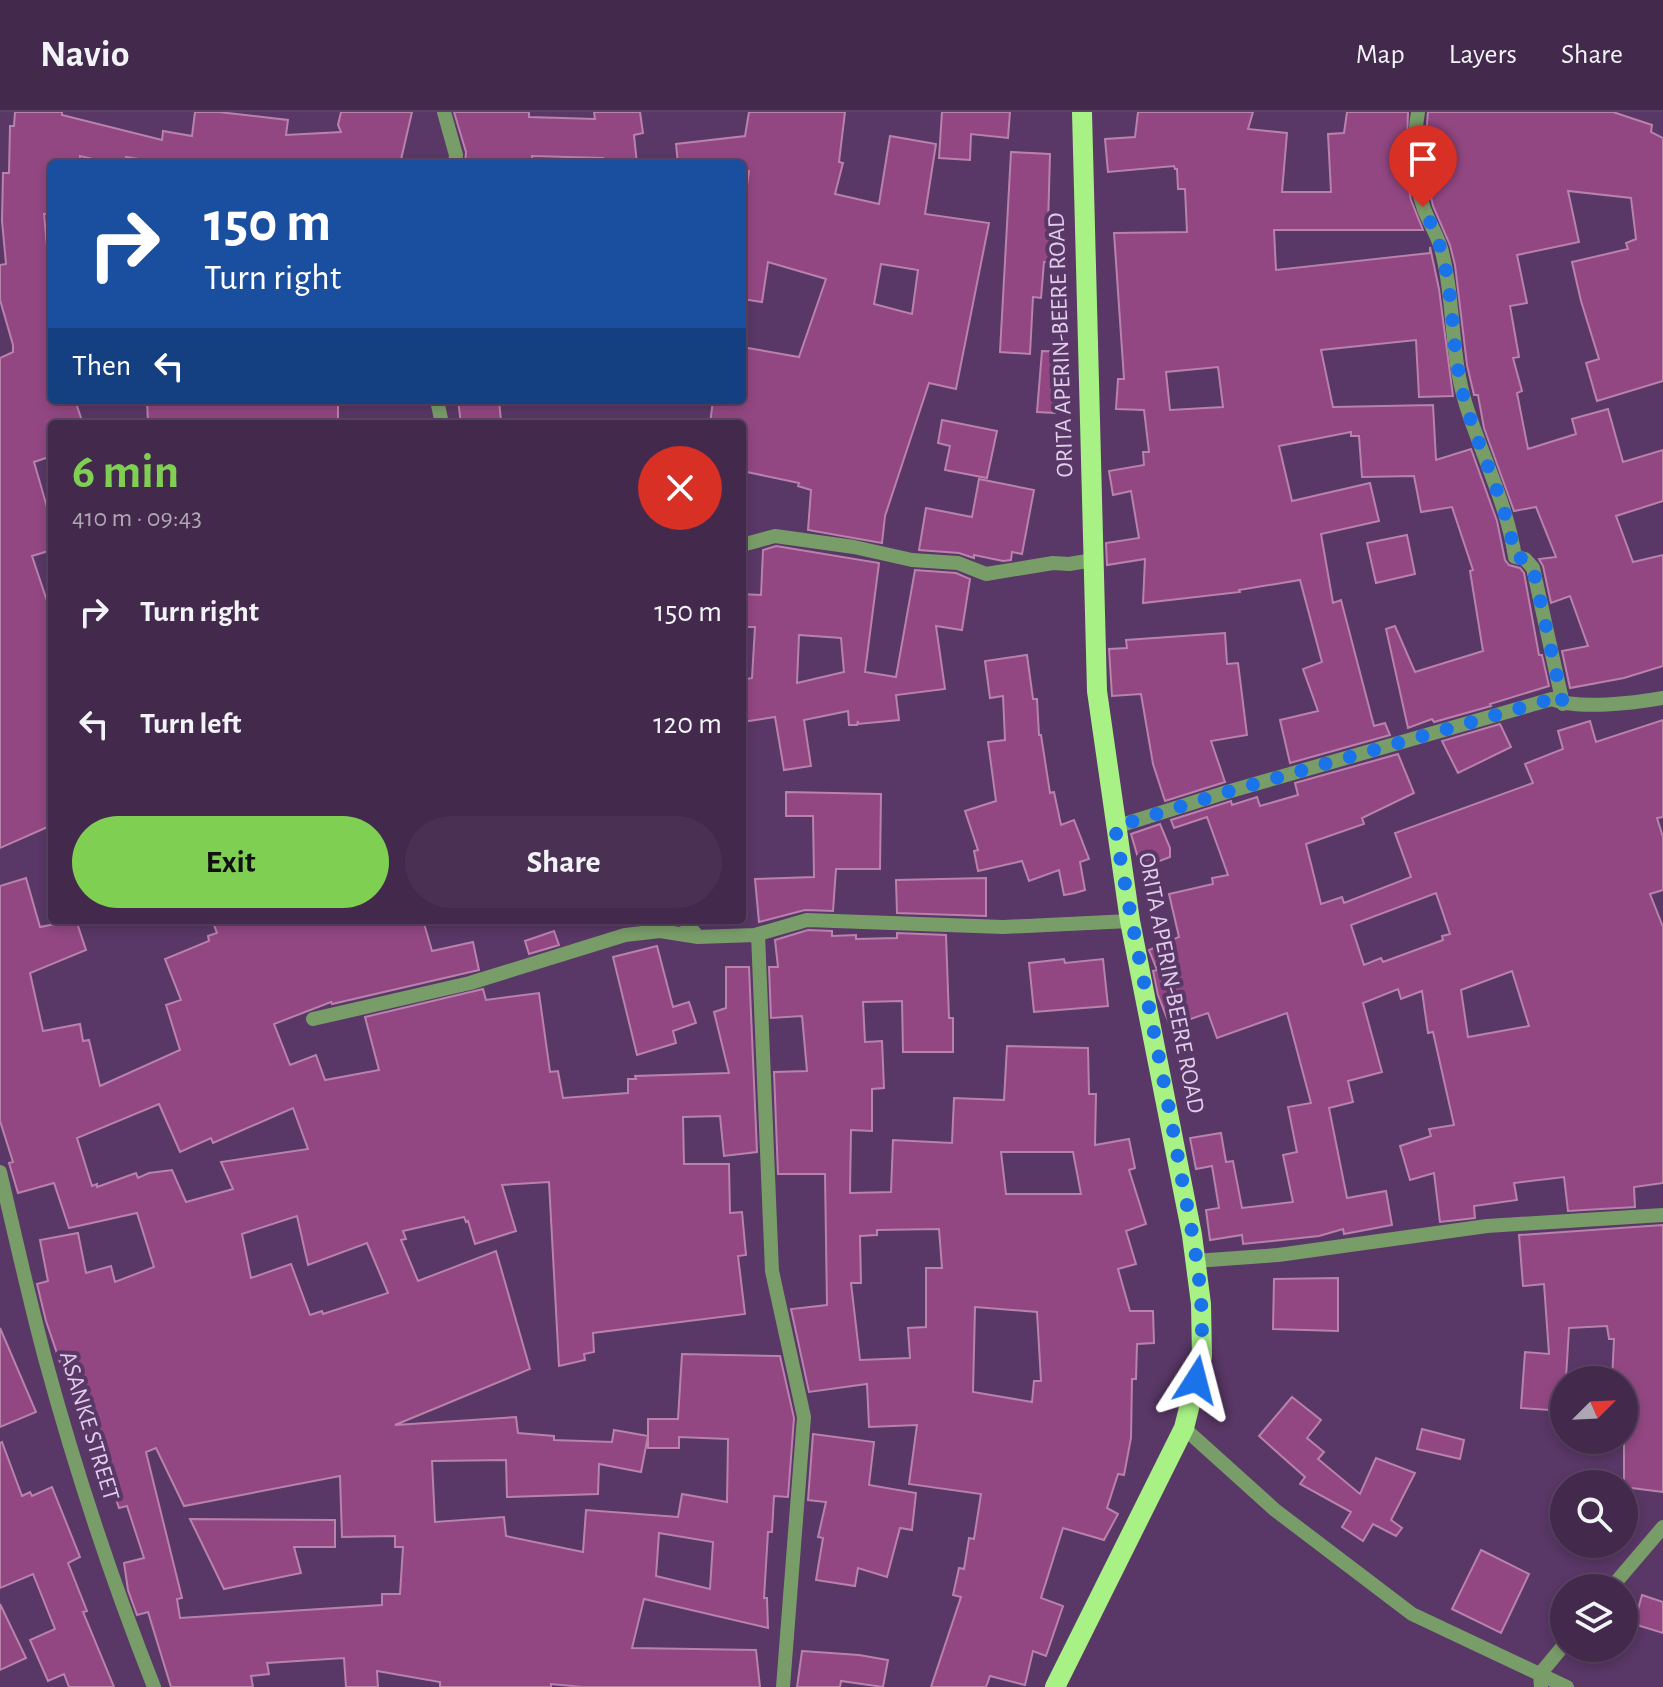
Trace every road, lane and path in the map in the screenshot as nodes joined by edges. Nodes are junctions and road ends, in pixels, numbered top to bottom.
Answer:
1 (444, 112) edge
2 (1082, 112) edge
3 (1418, 112) edge
4 (455, 160) edge
5 (746, 544) edge
6 (1093, 560) junction
7 (1663, 698) edge
8 (1563, 704) junction
9 (1115, 827) junction
10 (1130, 921) junction
11 (687, 924) edge
12 (758, 935) junction
13 (698, 937) junction
14 (313, 1019) dead end
15 (0, 1172) edge
16 (1663, 1215) edge
17 (1195, 1261) junction
18 (1184, 1428) junction
19 (1663, 1527) edge
20 (1623, 1574) edge
21 (1552, 1662) edge
22 (1540, 1680) edge
23 (154, 1687) edge
24 (783, 1687) edge
25 (1055, 1687) edge
26 (1567, 1687) edge

1 - 4 street
2 - 6 main road, ORITA APERIN-BEERE ROAD
3 - 8 street
5 - 6 street
6 - 9 main road, ORITA APERIN-BEERE ROAD
7 - 8 street
8 - 9 street
9 - 10 main road, ORITA APERIN-BEERE ROAD
10 - 12 street
10 - 17 main road, ORITA APERIN-BEERE ROAD
11 - 13 street
12 - 13 street
12 - 24 street
13 - 14 street
15 - 23 street, ASANKE STREET
16 - 17 street
17 - 18 main road, ORITA APERIN-BEERE ROAD
18 - 22 street
18 - 25 main road, ORITA APERIN-BEERE ROAD
19 - 20 street
21 - 22 street
22 - 26 street

